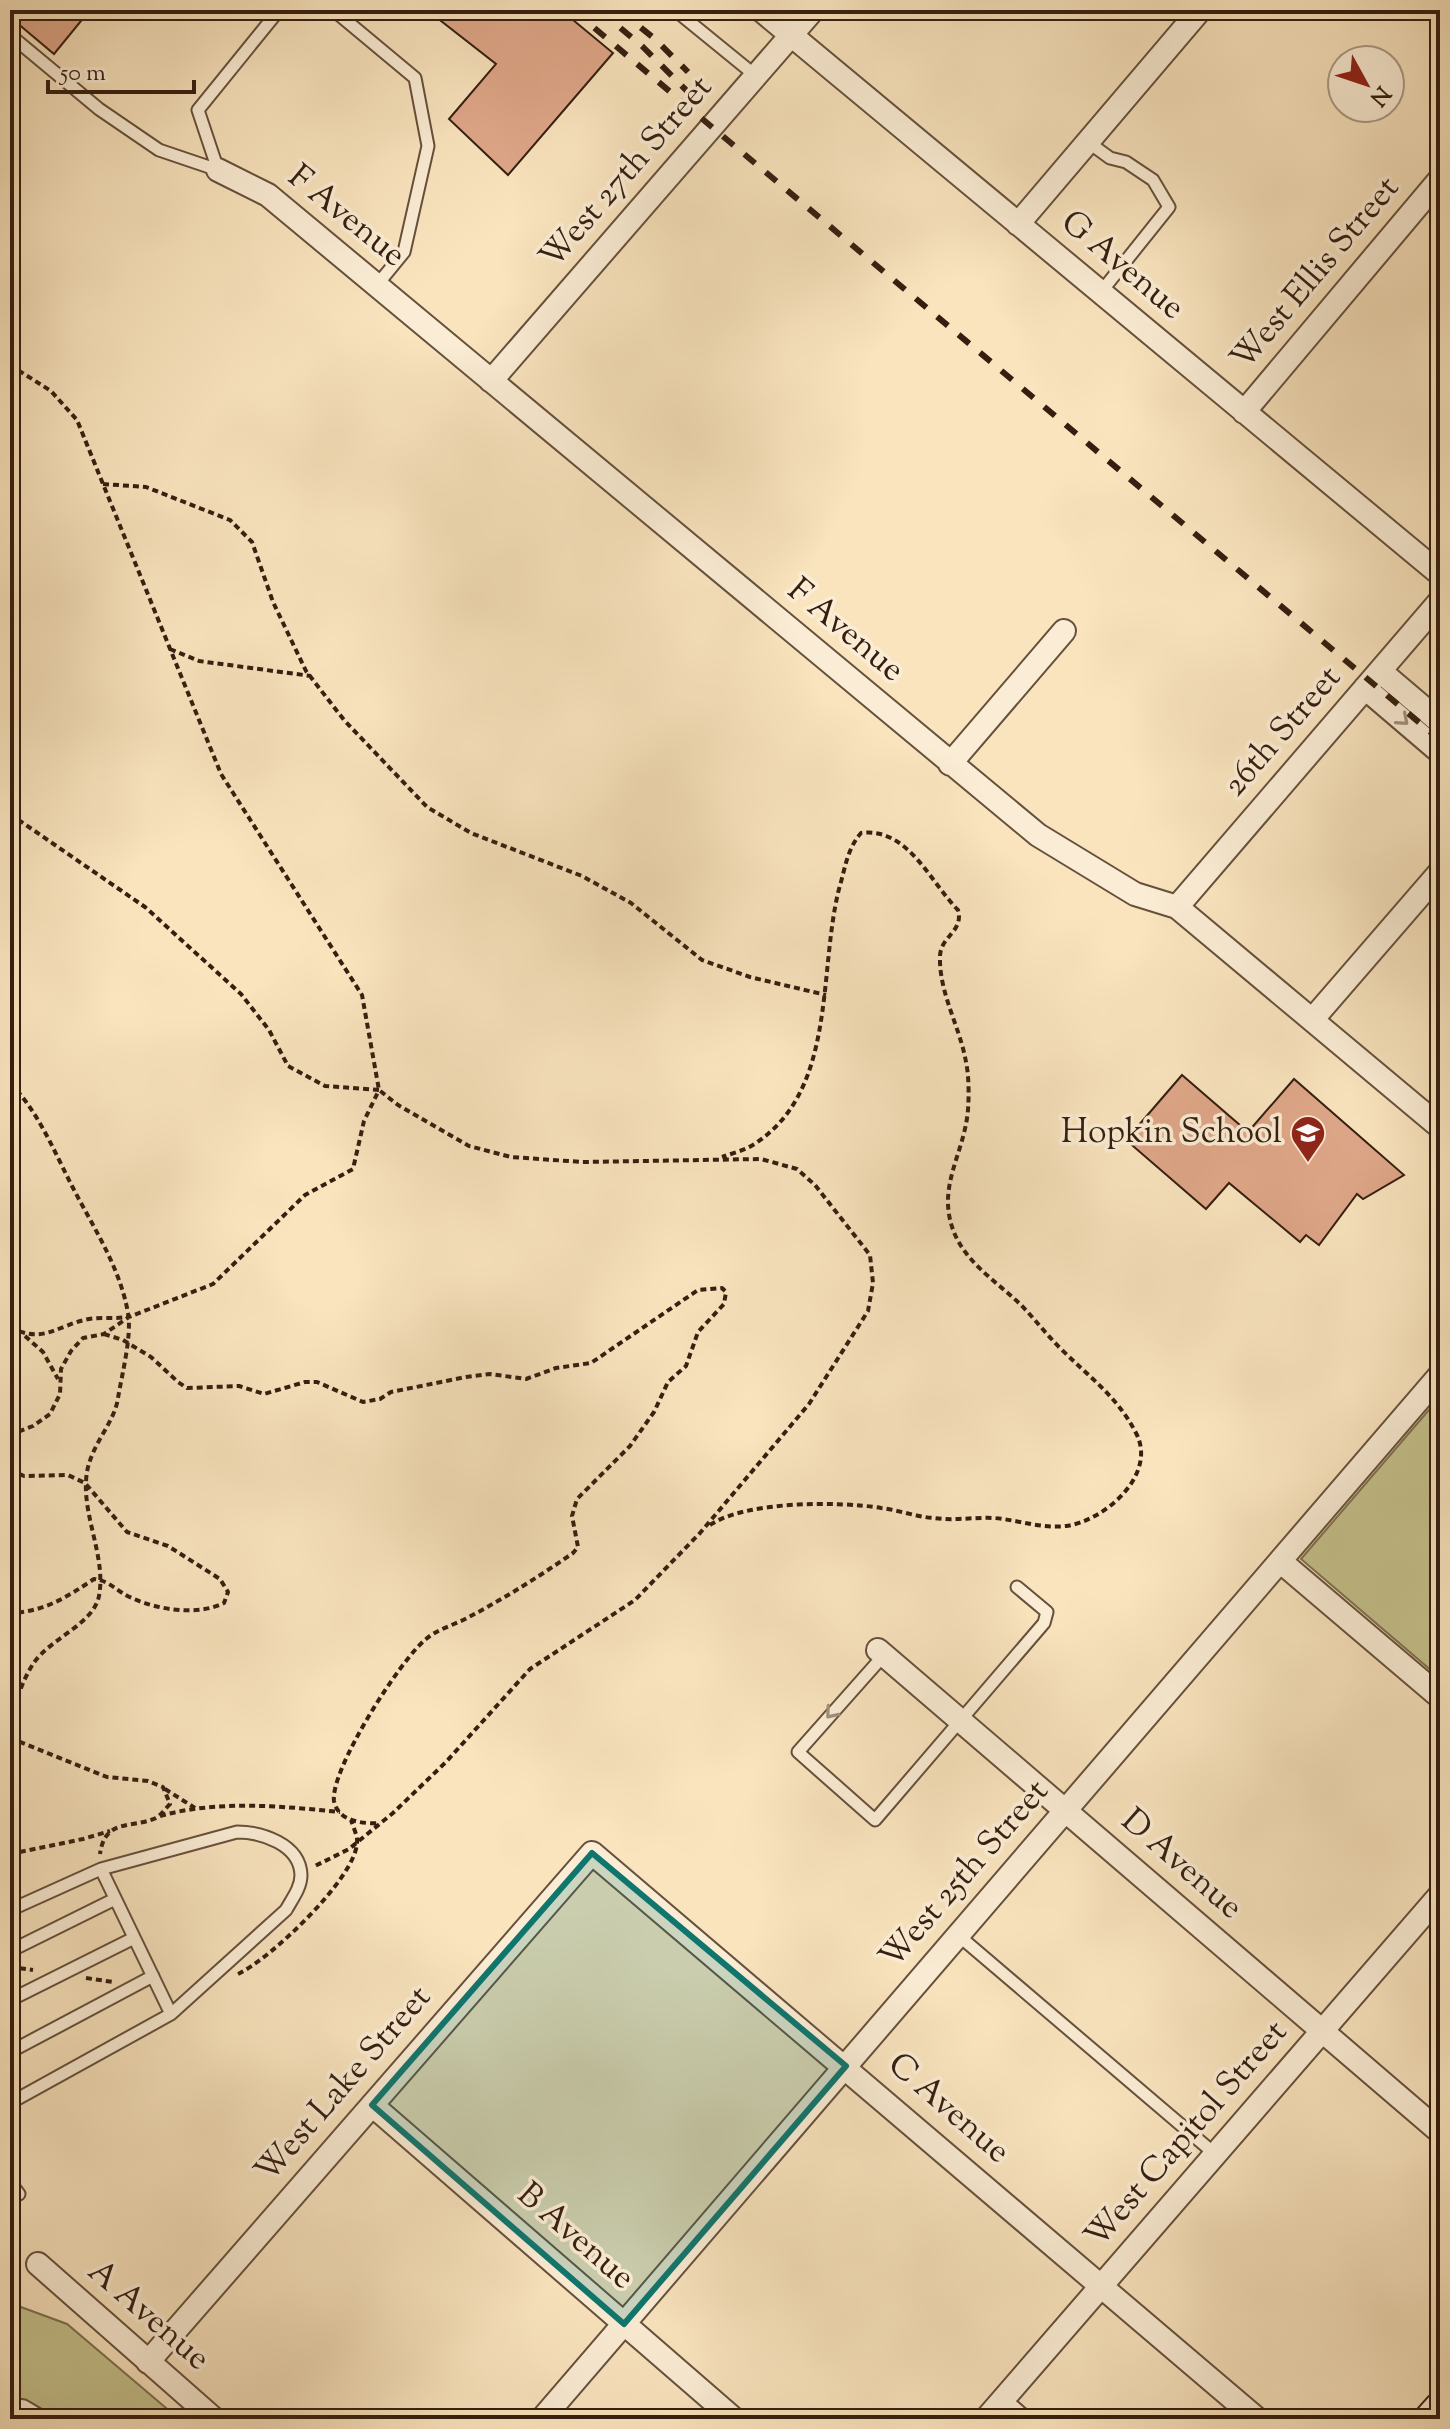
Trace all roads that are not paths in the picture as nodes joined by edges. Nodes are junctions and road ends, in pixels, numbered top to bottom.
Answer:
1 (279, 10) edge
2 (327, 10) edge
3 (675, 10) edge
4 (761, 10) edge
5 (813, 10) edge
6 (1200, 10) edge
7 (10, 35) edge
8 (792, 35) junction
9 (756, 76) junction
10 (1088, 142) junction
11 (218, 170) junction
12 (1440, 179) edge
13 (1018, 224) junction
14 (377, 285) junction
15 (1101, 292) junction
16 (491, 381) junction
17 (1244, 412) junction
18 (1440, 574) edge
19 (1440, 601) edge
20 (1064, 631) dead end
21 (1372, 679) junction
22 (1440, 722) edge
23 (1440, 752) edge
24 (950, 764) junction
25 (1440, 872) edge
26 (1177, 907) junction
27 (1312, 1020) junction
28 (1440, 1127) edge
29 (1440, 1375) edge
30 (1280, 1561) junction
31 (1017, 1587) dead end
32 (881, 1653) joint
33 (1440, 1697) edge
34 (961, 1721) junction
35 (1065, 1811) junction
36 (592, 1853) joint
37 (101, 1869) junction
38 (115, 1899) junction
39 (1436, 1908) edge
40 (10, 1910) edge
41 (958, 1935) junction
42 (134, 1938) junction
43 (10, 1951) edge
44 (153, 1976) junction
45 (10, 2000) edge
46 (171, 2014) junction
47 (1322, 2031) junction
48 (10, 2052) edge
49 (846, 2066) junction
50 (10, 2103) edge
51 (372, 2105) junction
52 (1440, 2132) edge
53 (1215, 2154) junction
54 (10, 2182) edge
55 (19, 2194) dead end
56 (38, 2264) dead end
57 (1102, 2286) junction
58 (624, 2324) junction
59 (148, 2362) junction
60 (1004, 2398) junction
61 (10, 2404) edge
62 (1440, 2409) edge
63 (46, 2419) edge
64 (214, 2419) edge
65 (542, 2419) edge
66 (734, 2419) edge
67 (986, 2419) edge
68 (1028, 2419) edge
69 (1257, 2419) edge
70 (1431, 2419) edge

1 - 11 lane
2 - 14 lane
3 - 9 lane
4 - 8 street, G Avenue
5 - 8 street, West 27th Street
6 - 10 street
7 - 11 lane
8 - 9 street, West 27th Street
8 - 13 street, G Avenue
9 - 16 street, West 27th Street
10 - 13 street
10 - 15 lane
11 - 14 street, F Avenue
12 - 17 street, West Ellis Street
13 - 15 street, G Avenue
14 - 16 street, F Avenue
15 - 17 street, G Avenue
16 - 24 street, F Avenue
17 - 18 street, G Avenue
19 - 21 street, 26th Street
20 - 24 street
21 - 22 street
21 -> 23 street
21 - 26 street, 26th Street
24 - 26 street, F Avenue
25 - 27 street
26 - 27 street, F Avenue
27 - 28 street, F Avenue
29 - 30 street, West 25th Street
30 - 33 street
30 - 35 street, West 25th Street
31 - 34 lane
32 - 34 street, D Avenue
32 -> 34 lane
34 - 35 street, D Avenue
35 - 41 street, West 25th Street
35 - 47 street, D Avenue
36 - 49 street, C Avenue
36 - 51 street, West Lake Street
37 - 38 lane
37 - 40 lane
37 - 46 lane
38 - 42 lane
38 - 43 lane
39 - 47 street, West Capitol Street
41 - 49 street, West 25th Street
41 - 53 lane
42 - 44 lane
42 - 45 lane
44 - 46 lane
44 - 48 lane
46 - 50 lane
47 - 52 street, D Avenue
47 - 53 street, West Capitol Street
49 - 57 street, C Avenue
49 - 58 street, West 25th Street
51 - 58 street, B Avenue
51 - 59 street, West Lake Street
53 - 57 street, West Capitol Street
54 - 55 lane
56 - 59 street, A Avenue
57 - 60 street, West Capitol Street
57 - 69 street, C Avenue
58 - 65 street, West 25th Street
58 - 66 street, B Avenue
59 - 64 street, A Avenue
60 - 67 street, West Capitol Street
60 - 68 lane
61 - 63 lane
62 - 70 main road

